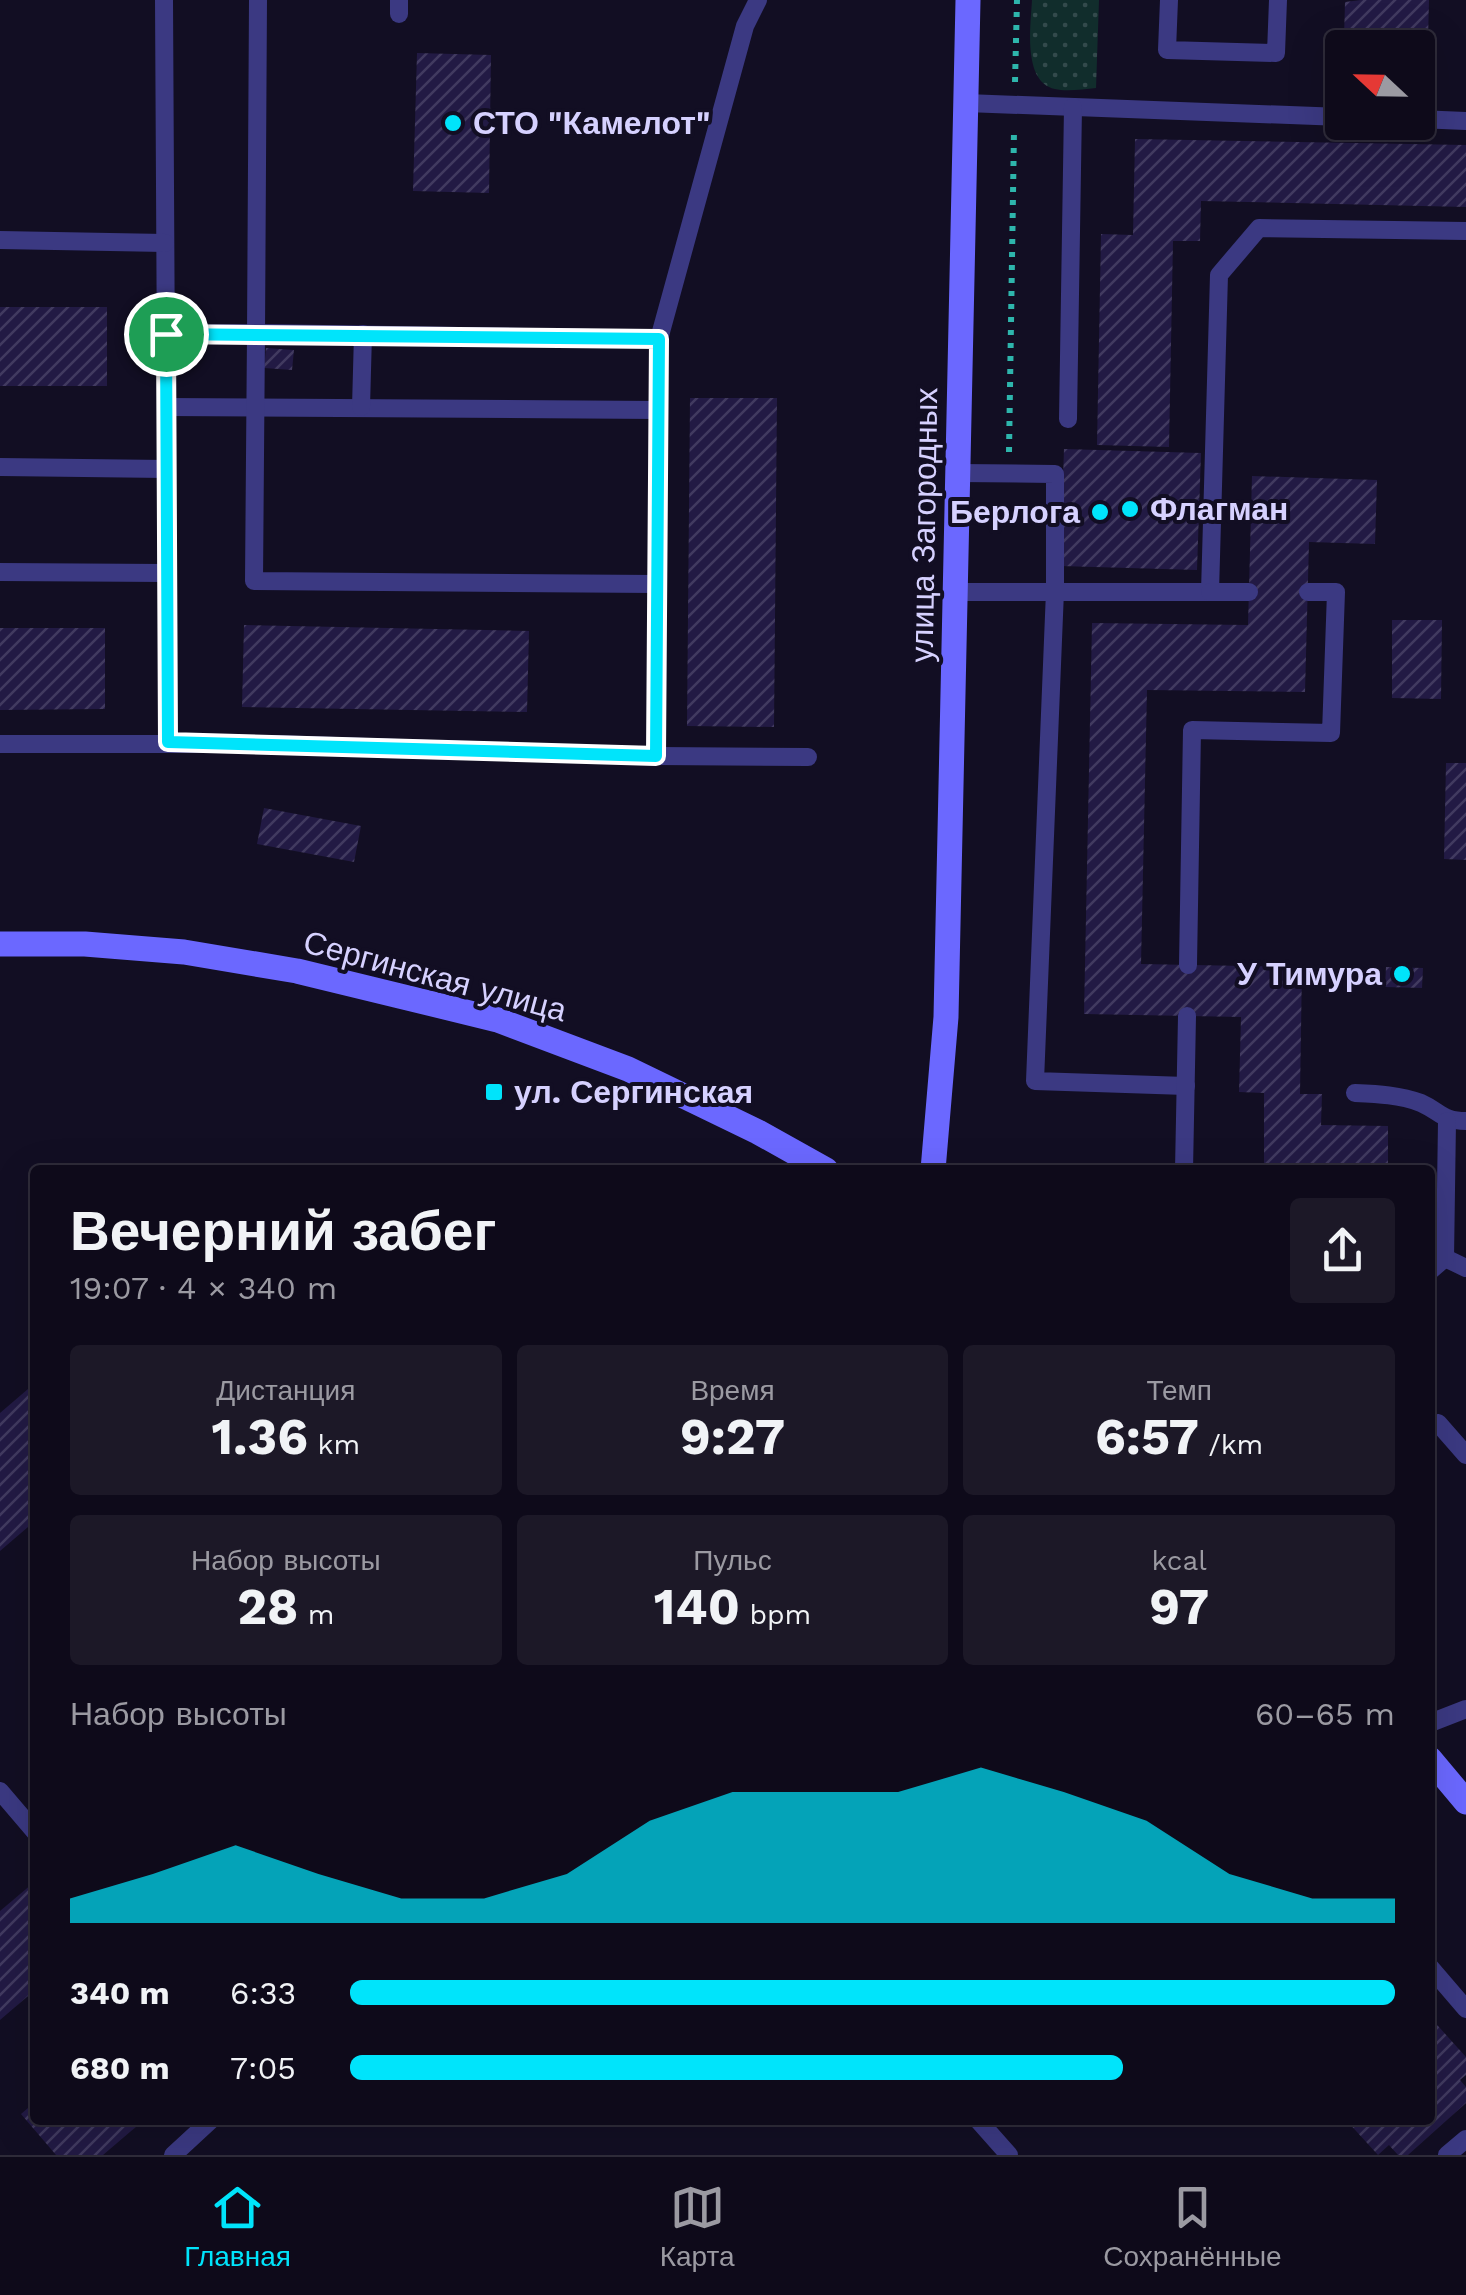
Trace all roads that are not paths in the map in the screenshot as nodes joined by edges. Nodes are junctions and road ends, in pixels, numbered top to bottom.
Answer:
1 (164, 0) edge
2 (258, 0) edge
3 (758, 0) edge
4 (968, 0) edge
5 (1170, 0) edge
6 (1278, 0) edge
7 (966, 102) junction
8 (1073, 107) junction
9 (1325, 115) edge
10 (1435, 120) edge
11 (1466, 121) edge
12 (1466, 231) edge
13 (0, 240) edge
14 (166, 243) junction
15 (166, 334) junction
16 (256, 334) junction
17 (363, 334) junction
18 (659, 339) junction
19 (256, 406) junction
20 (166, 407) junction
21 (361, 407) junction
22 (659, 410) junction
23 (1068, 419) dead end
24 (0, 467) edge
25 (166, 468) junction
26 (958, 472) junction
27 (0, 572) edge
28 (165, 573) junction
29 (656, 584) junction
30 (956, 592) junction
31 (1054, 592) junction
32 (1210, 592) junction
33 (1249, 592) dead end
34 (1308, 592) dead end
35 (168, 742) junction
36 (0, 744) edge
37 (656, 756) junction
38 (808, 757) dead end
39 (0, 944) edge
40 (1188, 965) dead end
41 (1188, 1016) dead end
42 (1186, 1086) junction
43 (1355, 1092) dead end
44 (1456, 1121) edge
45 (817, 1165) edge
46 (932, 1165) edge
47 (1184, 1165) edge
48 (1445, 1258) junction
49 (1435, 1267) edge
50 (1466, 1268) edge
51 (1438, 1424) dead end
52 (1466, 1455) edge
53 (1466, 1709) edge
54 (1435, 1721) edge
55 (1435, 1765) edge
56 (0, 1791) edge
57 (1466, 1802) edge
58 (30, 1826) edge
59 (1435, 1973) edge
60 (1466, 2008) edge
61 (206, 2125) edge
62 (982, 2125) edge
63 (1466, 2139) edge
64 (173, 2155) edge
65 (1009, 2155) edge
66 (1447, 2155) edge

1 - 14 lane
2 - 16 lane
3 - 18 lane
4 - 7 main road, улица Загородных
5 - 6 lane
7 - 8 lane
7 - 26 main road, улица Загородных
8 - 9 lane
8 - 23 lane
10 - 11 lane
12 - 32 lane
13 - 14 lane
14 - 15 lane
15 - 16 lane
15 - 20 lane
16 - 17 lane
16 - 19 lane
17 - 18 lane
17 - 21 lane
18 - 22 lane
19 - 20 lane
19 - 21 lane
19 - 29 lane
20 - 25 lane
21 - 22 lane
22 - 29 lane
24 - 25 lane
25 - 28 lane
26 - 30 main road, улица Загородных
26 - 31 lane
27 - 28 lane
28 - 35 lane
29 - 37 lane
30 - 31 lane
30 - 46 main road, улица Загородных
31 - 32 lane
31 - 42 lane
32 - 33 lane
34 - 40 lane
35 - 36 lane
35 - 37 lane
37 - 38 lane
39 - 45 main road, Сергинская улица
41 - 42 lane
42 - 47 lane
43 - 44 lane
44 - 48 lane
48 - 49 lane
48 - 50 lane
51 - 52 lane
53 - 54 lane
55 - 57 main road
56 - 58 lane
59 - 60 lane
61 - 64 lane
62 - 65 lane
63 - 66 lane

